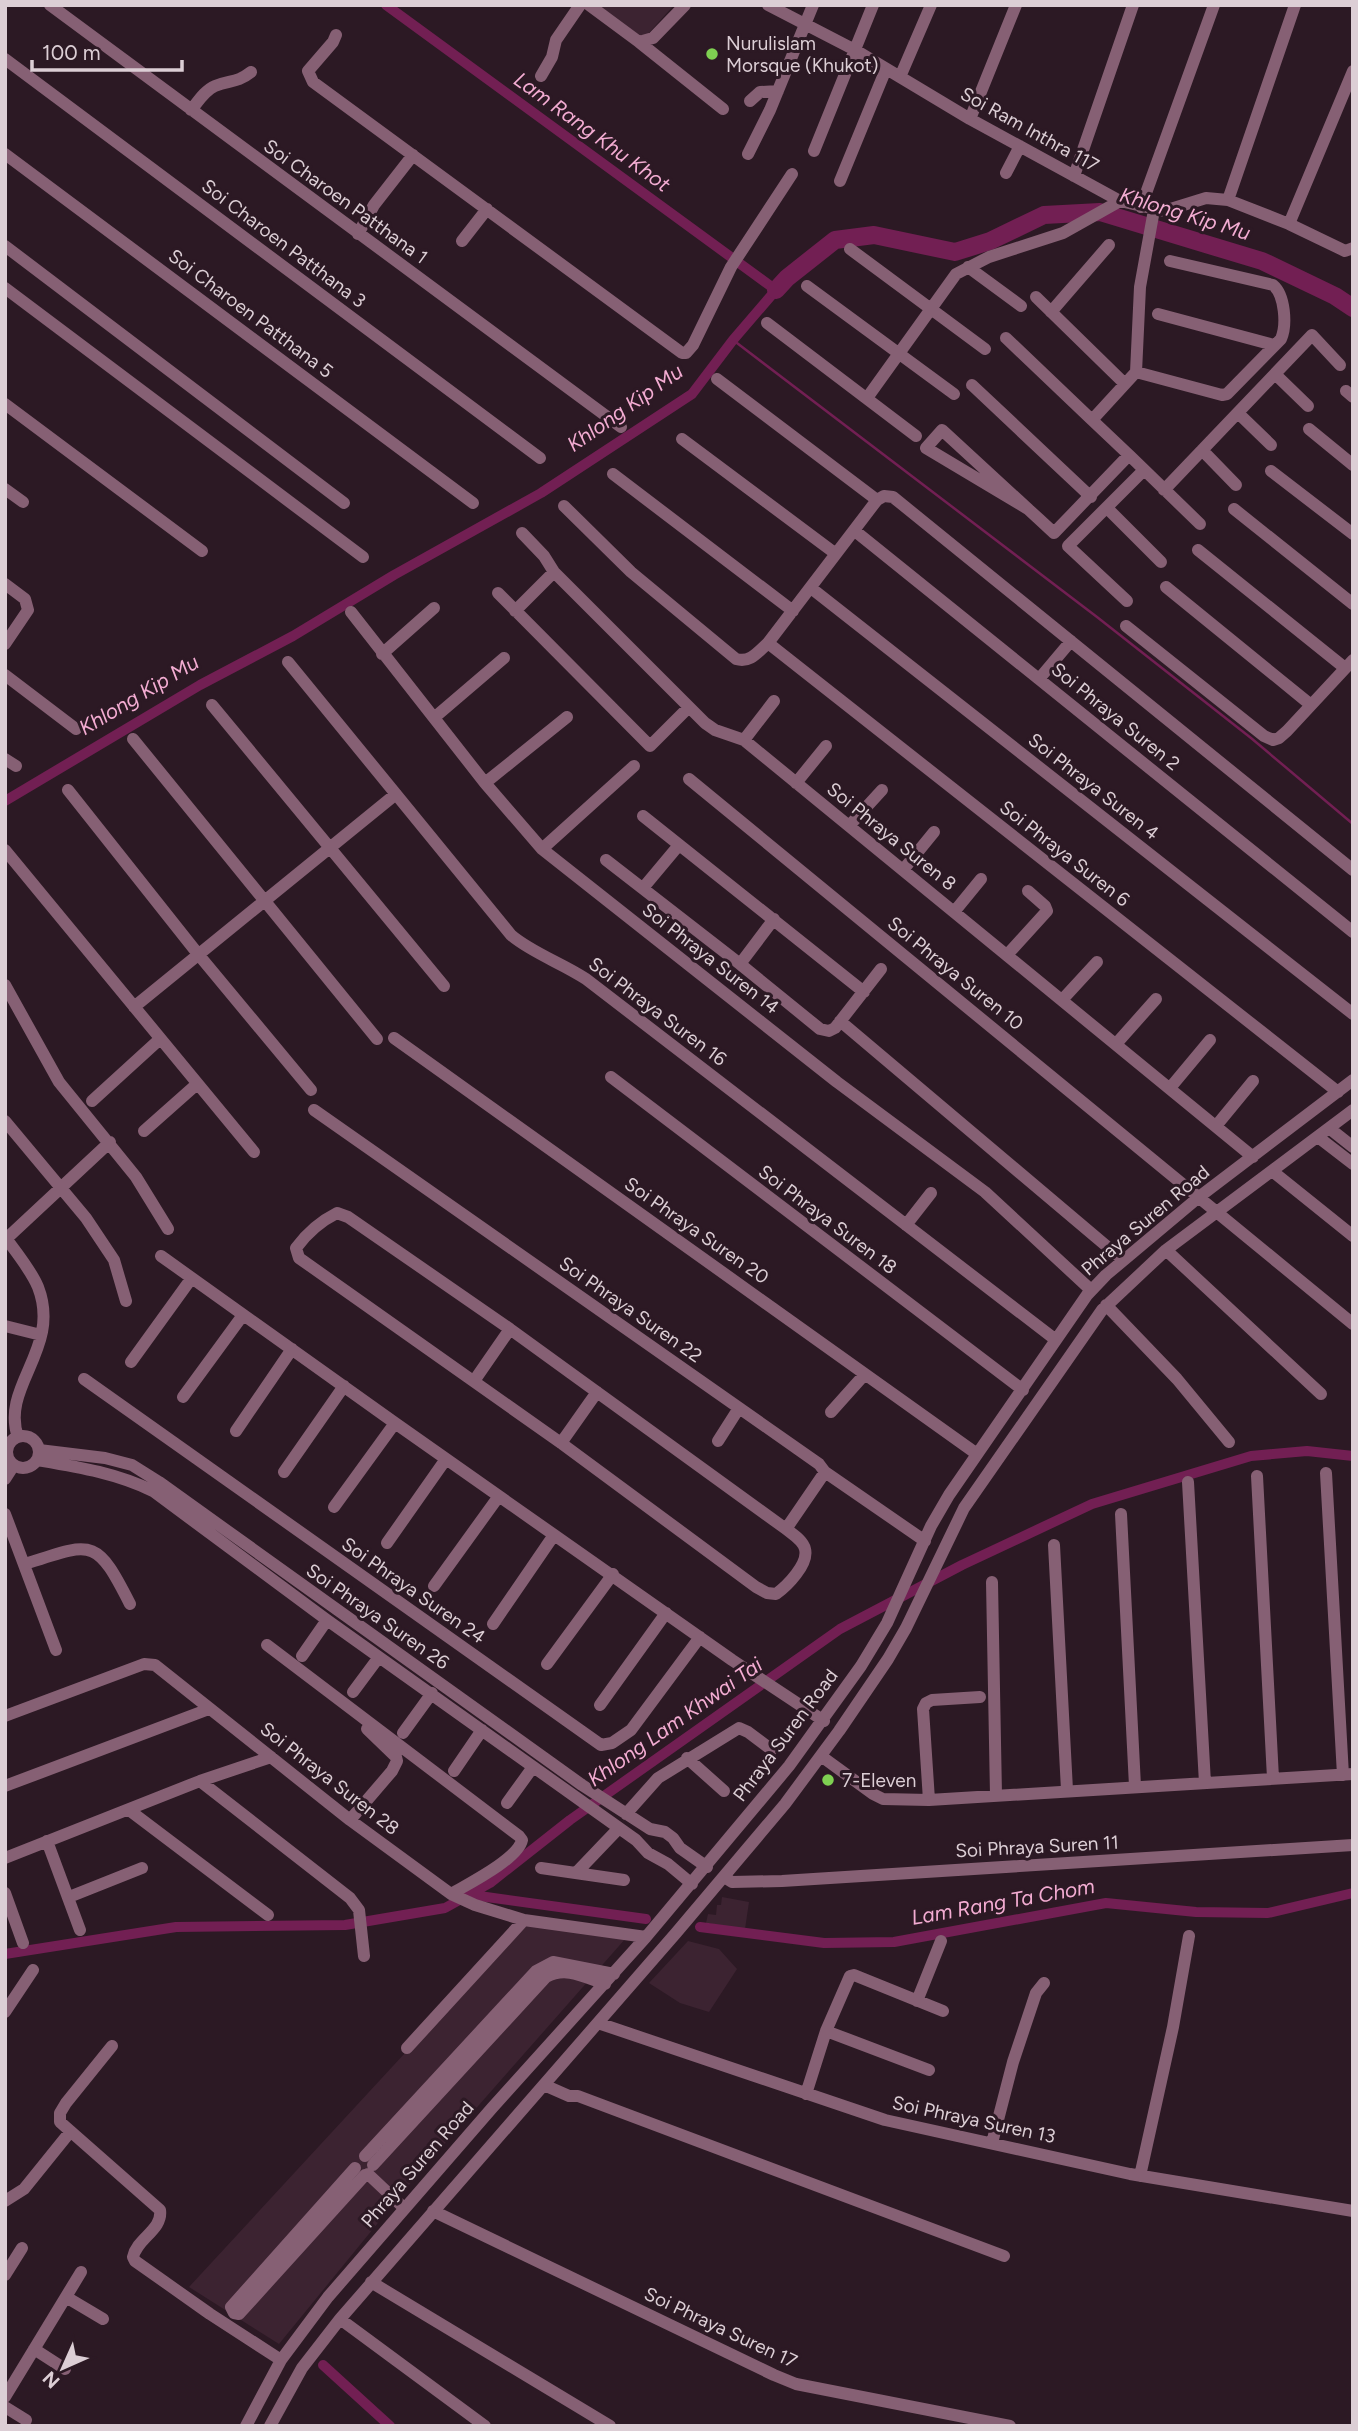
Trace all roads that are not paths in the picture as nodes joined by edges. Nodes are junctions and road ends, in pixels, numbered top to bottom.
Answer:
1 (50, 5) edge
2 (580, 5) edge
3 (589, 5) edge
4 (768, 5) edge
5 (813, 5) edge
6 (873, 5) edge
7 (931, 5) edge
8 (1016, 5) edge
9 (1133, 5) edge
10 (1214, 5) edge
11 (1295, 5) edge
12 (682, 6) edge
13 (806, 25) junction
14 (336, 35) dead end
15 (639, 42) junction
16 (855, 50) junction
17 (5, 59) edge
18 (886, 69) junction
19 (1353, 71) edge
20 (251, 72) dead end
21 (541, 76) dead end
22 (900, 78) junction
23 (778, 91) junction
24 (750, 101) dead end
25 (723, 109) dead end
26 (191, 110) junction
27 (970, 119) junction
28 (1020, 146) junction
29 (814, 151) dead end
30 (5, 154) edge
31 (748, 154) dead end
32 (413, 155) junction
33 (1006, 173) dead end
34 (792, 174) dead end
35 (1074, 176) junction
36 (840, 181) dead end
37 (1228, 200) junction
38 (1115, 204) junction
39 (1141, 207) junction
40 (487, 209) junction
41 (1153, 217) junction
42 (1289, 224) junction
43 (358, 234) junction
44 (462, 241) dead end
45 (1109, 245) dead end
46 (5, 246) edge
47 (1353, 248) edge
48 (850, 249) dead end
49 (1170, 261) dead end
50 (968, 267) junction
51 (807, 286) dead end
52 (5, 288) edge
53 (1036, 297) dead end
54 (1021, 306) dead end
55 (931, 308) junction
56 (1052, 312) junction
57 (1158, 314) dead end
58 (767, 323) dead end
59 (1006, 338) dead end
60 (1275, 345) junction
61 (985, 349) dead end
62 (899, 354) junction
63 (1340, 365) dead end
64 (1136, 372) junction
65 (1275, 374) junction
66 (717, 379) dead end
67 (1125, 384) junction
68 (972, 385) dead end
69 (954, 394) dead end
70 (867, 398) junction
71 (5, 404) edge
72 (1308, 406) dead end
73 (1238, 413) junction
74 (1092, 420) junction
75 (621, 427) dead end
76 (1309, 429) dead end
77 (916, 436) dead end
78 (682, 439) dead end
79 (1271, 445) dead end
80 (1202, 450) junction
81 (1129, 455) junction
82 (540, 458) dead end
83 (1353, 465) edge
84 (1144, 470) junction
85 (1271, 471) dead end
86 (613, 474) dead end
87 (1236, 485) dead end
88 (5, 489) edge
89 (1164, 490) junction
90 (1091, 497) junction
91 (877, 500) junction
92 (23, 502) dead end
93 (344, 503) dead end
94 (473, 503) dead end
95 (564, 506) dead end
96 (1107, 508) junction
97 (1028, 509) junction
98 (1234, 509) dead end
99 (1200, 524) dead end
100 (855, 531) junction
101 (522, 533) dead end
102 (1353, 534) edge
103 (1198, 550) dead end
104 (202, 551) dead end
105 (836, 554) junction
106 (363, 557) dead end
107 (1161, 562) dead end
108 (554, 572) junction
109 (5, 584) edge
110 (1166, 587) dead end
111 (811, 588) junction
112 (498, 593) dead end
113 (1127, 601) dead end
114 (1353, 604) edge
115 (434, 608) dead end
116 (514, 611) junction
117 (793, 611) junction
118 (351, 612) dead end
119 (1126, 626) dead end
120 (1070, 641) junction
121 (768, 643) junction
122 (5, 644) edge
123 (382, 654) junction
124 (504, 659) dead end
125 (288, 662) dead end
126 (1349, 664) edge
127 (5, 675) edge
128 (1039, 680) junction
129 (774, 701) dead end
130 (212, 705) dead end
131 (1311, 705) junction
132 (689, 707) junction
133 (435, 717) junction
134 (568, 717) dead end
135 (76, 729) dead end
136 (133, 738) dead end
137 (744, 740) junction
138 (826, 746) dead end
139 (634, 766) dead end
140 (689, 779) dead end
141 (485, 782) junction
142 (796, 783) junction
143 (68, 790) dead end
144 (882, 790) dead end
145 (396, 794) junction
146 (643, 816) dead end
147 (849, 826) junction
148 (934, 832) dead end
149 (679, 845) junction
150 (329, 848) junction
151 (542, 849) junction
152 (5, 850) edge
153 (606, 860) dead end
154 (903, 870) junction
155 (1353, 870) edge
156 (981, 879) dead end
157 (643, 888) junction
158 (1028, 891) dead end
159 (265, 899) junction
160 (954, 912) junction
161 (775, 919) junction
162 (1353, 932) edge
163 (198, 954) junction
164 (1007, 955) junction
165 (1097, 962) dead end
166 (740, 964) junction
167 (881, 969) dead end
168 (5, 985) edge
169 (444, 986) dead end
170 (864, 992) junction
171 (1156, 999) dead end
172 (1062, 1000) junction
173 (9, 1003) edge
174 (134, 1007) junction
175 (1353, 1014) edge
176 (839, 1021) junction
177 (394, 1038) dead end
178 (160, 1039) junction
179 (377, 1039) dead end
180 (1210, 1040) dead end
181 (1116, 1044) junction
182 (611, 1077) dead end
183 (1353, 1080) edge
184 (1253, 1081) dead end
185 (197, 1084) junction
186 (1170, 1088) junction
187 (311, 1090) dead end
188 (1338, 1092) junction
189 (92, 1101) dead end
190 (314, 1110) dead end
191 (1353, 1110) edge
192 (5, 1122) edge
193 (1216, 1126) junction
194 (1329, 1128) junction
195 (144, 1131) dead end
196 (1318, 1137) junction
197 (110, 1142) junction
198 (1353, 1147) edge
199 (254, 1152) dead end
200 (1253, 1157) junction
201 (1353, 1164) edge
202 (1272, 1171) junction
203 (61, 1188) junction
204 (931, 1194) dead end
205 (1199, 1197) junction
206 (1216, 1211) junction
207 (906, 1225) junction
208 (168, 1229) dead end
209 (1353, 1236) edge
210 (6, 1238) edge
211 (1166, 1250) junction
212 (161, 1256) dead end
213 (1124, 1260) junction
214 (191, 1279) junction
215 (1091, 1290) junction
216 (126, 1301) dead end
217 (1106, 1305) junction
218 (243, 1315) junction
219 (1353, 1324) edge
220 (5, 1326) edge
221 (510, 1329) junction
222 (41, 1335) junction
223 (1056, 1340) junction
224 (292, 1349) junction
225 (131, 1362) dead end
226 (865, 1374) junction
227 (84, 1379) dead end
228 (474, 1381) junction
229 (344, 1387) junction
230 (1023, 1390) junction
231 (597, 1392) junction
232 (1321, 1394) dead end
233 (183, 1396) dead end
234 (739, 1408) junction
235 (831, 1412) dead end
236 (395, 1423) junction
237 (236, 1431) dead end
238 (18, 1437) junction
239 (718, 1441) dead end
240 (1229, 1442) dead end
241 (561, 1443) junction
242 (977, 1454) junction
243 (38, 1455) junction
244 (446, 1459) junction
245 (14, 1465) junction
246 (284, 1472) dead end
247 (825, 1472) junction
248 (1326, 1474) dead end
249 (1257, 1476) dead end
250 (5, 1479) edge
251 (1188, 1482) dead end
252 (499, 1496) junction
253 (334, 1507) dead end
254 (5, 1514) edge
255 (1121, 1514) dead end
256 (786, 1529) junction
257 (554, 1535) junction
258 (387, 1542) dead end
259 (924, 1544) junction
260 (1054, 1545) dead end
261 (25, 1564) junction
262 (613, 1574) junction
263 (992, 1582) dead end
264 (434, 1586) dead end
265 (308, 1598) junction
266 (130, 1604) dead end
267 (666, 1612) junction
268 (327, 1620) junction
269 (492, 1624) dead end
270 (700, 1637) junction
271 (267, 1644) dead end
272 (56, 1650) dead end
273 (302, 1656) dead end
274 (379, 1657) junction
275 (547, 1664) dead end
276 (353, 1692) dead end
277 (432, 1693) junction
278 (980, 1697) dead end
279 (600, 1705) dead end
280 (209, 1709) junction
281 (5, 1716) edge
282 (824, 1721) junction
283 (361, 1725) dead end
284 (482, 1730) junction
285 (403, 1733) dead end
286 (501, 1735) junction
287 (772, 1750) dead end
288 (821, 1756) junction
289 (271, 1757) junction
290 (687, 1758) junction
291 (533, 1767) junction
292 (454, 1771) dead end
293 (1348, 1775) edge
294 (1273, 1778) junction
295 (200, 1781) junction
296 (1205, 1783) junction
297 (5, 1786) edge
298 (1135, 1786) junction
299 (1067, 1790) junction
300 (724, 1791) dead end
301 (996, 1795) junction
302 (929, 1800) junction
303 (507, 1803) dead end
304 (129, 1810) junction
305 (626, 1814) junction
306 (350, 1820) junction
307 (619, 1828) junction
308 (47, 1841) junction
309 (1353, 1845) edge
310 (680, 1848) junction
311 (5, 1858) edge
312 (668, 1864) junction
313 (707, 1867) junction
314 (142, 1868) dead end
315 (541, 1868) dead end
316 (576, 1873) junction
317 (724, 1877) junction
318 (624, 1880) dead end
319 (692, 1884) junction
320 (5, 1894) edge
321 (69, 1896) junction
322 (458, 1897) junction
323 (268, 1915) dead end
324 (524, 1920) junction
325 (80, 1930) dead end
326 (1189, 1936) dead end
327 (646, 1937) junction
328 (941, 1941) dead end
329 (23, 1943) dead end
330 (364, 1956) dead end
331 (33, 1970) dead end
332 (609, 1979) junction
333 (1044, 1983) dead end
334 (917, 2001) junction
335 (943, 2011) dead end
336 (5, 2012) edge
337 (598, 2023) junction
338 (826, 2031) junction
339 (113, 2046) dead end
340 (407, 2048) dead end
341 (929, 2070) dead end
342 (547, 2082) junction
343 (806, 2094) junction
344 (504, 2095) junction
345 (522, 2111) junction
346 (70, 2132) junction
347 (992, 2143) junction
348 (367, 2168) junction
349 (1140, 2176) junction
350 (5, 2201) edge
351 (407, 2205) junction
352 (433, 2211) junction
353 (1353, 2211) edge
354 (22, 2248) dead end
355 (1004, 2256) dead end
356 (81, 2272) dead end
357 (5, 2275) edge
358 (371, 2282) junction
359 (66, 2297) junction
360 (103, 2319) dead end
361 (340, 2319) junction
362 (34, 2349) junction
363 (281, 2360) junction
364 (65, 2369) dead end
365 (5, 2398) edge
366 (5, 2407) edge
367 (26, 2420) dead end
368 (483, 2425) edge
369 (246, 2426) edge
370 (270, 2426) edge
371 (610, 2426) edge
372 (1010, 2426) edge

1 - 26 street, Soi Charoen Patthana 1
2 - 21 street
3 - 15 street
4 - 13 street, Soi Ram Inthra 117
5 - 13 street
6 - 16 street
7 - 22 street
8 - 27 street
9 - 35 street
10 - 39 street
11 - 37 street
12 - 15 street
13 - 16 street, Soi Ram Inthra 117
13 - 23 street
14 - 32 street
15 - 25 street
16 - 18 street, Soi Ram Inthra 117
16 - 29 street
17 - 82 street, Soi Charoen Patthana 3
18 - 22 street, Soi Ram Inthra 117
18 - 36 street
19 - 42 street
20 - 26 street
22 - 27 street, Soi Ram Inthra 117
23 - 24 street
23 - 31 street
26 - 43 street, Soi Charoen Patthana 1
27 - 28 street, Soi Ram Inthra 117
28 - 33 street
28 - 35 street, Soi Ram Inthra 117
30 - 94 street, Soi Charoen Patthana 5
32 - 40 street
32 - 43 street
34 - 40 street
35 - 38 street, Soi Ram Inthra 117
37 - 41 street, Soi Ram Inthra 117
37 - 42 street, Soi Ram Inthra 117
38 - 39 street, Soi Ram Inthra 117
38 - 50 street
39 - 41 street, Soi Ram Inthra 117
40 - 44 street
41 - 64 street
42 - 47 street, Soi Ram Inthra 117
43 - 75 street, Soi Charoen Patthana 1
45 - 56 street
46 - 93 street
48 - 55 street
49 - 60 street
50 - 54 street
50 - 55 street
51 - 62 street
52 - 106 street
53 - 56 street
55 - 61 street
55 - 62 street
56 - 67 street
57 - 60 street
58 - 70 street
59 - 74 street
60 - 64 street
62 - 69 street
62 - 70 street
63 - 65 street
64 - 67 street
65 - 72 street
65 - 73 street
66 - 91 street
67 - 74 street
68 - 90 street
70 - 77 street
71 - 104 street
73 - 79 street
73 - 80 street
74 - 81 street
76 - 83 street
78 - 105 street
80 - 87 street
80 - 89 street
81 - 84 street
81 - 90 street
84 - 89 street
84 - 96 street
85 - 102 street
86 - 117 street
88 - 92 street
89 - 99 street
90 - 97 street
91 - 100 street
91 - 120 street
95 - 121 street
96 - 107 street
96 - 113 street
97 - 97 street
98 - 114 street
100 - 105 street
100 - 128 street, Soi Phraya Suren 2
101 - 108 street, Soi Phraya Suren 8
103 - 126 street
105 - 111 street
108 - 116 street
108 - 132 street, Soi Phraya Suren 8
109 - 122 street
110 - 131 street
111 - 117 street
111 - 175 street, Soi Phraya Suren 4
112 - 116 street
115 - 123 street
116 - 132 street
117 - 121 street
118 - 123 street, Soi Phraya Suren 14
119 - 131 street
120 - 128 street
120 - 155 street
121 - 188 street, Soi Phraya Suren 6
123 - 133 street, Soi Phraya Suren 14
124 - 133 street
125 - 145 street, Soi Phraya Suren 16
126 - 131 street
127 - 135 street
128 - 162 street, Soi Phraya Suren 2
129 - 137 street
130 - 150 street
132 - 137 street, Soi Phraya Suren 8
133 - 141 street, Soi Phraya Suren 14
134 - 141 street
136 - 159 street
137 - 142 street, Soi Phraya Suren 8
138 - 142 street
139 - 151 street
140 - 205 street, Soi Phraya Suren 10
141 - 151 street, Soi Phraya Suren 14
142 - 147 street, Soi Phraya Suren 8
143 - 163 street
144 - 147 street
145 - 150 street
145 - 207 street, Soi Phraya Suren 16
146 - 149 street
147 - 154 street, Soi Phraya Suren 8
148 - 154 street
149 - 157 street
149 - 161 street
150 - 159 street
150 - 169 street
151 - 215 street, Soi Phraya Suren 14
152 - 174 street
153 - 157 street
154 - 160 street, Soi Phraya Suren 8
156 - 160 street
157 - 166 street
158 - 164 street
159 - 163 street
159 - 179 street
160 - 164 street, Soi Phraya Suren 8
161 - 166 street
161 - 170 street
163 - 174 street
163 - 187 street
164 - 172 street, Soi Phraya Suren 8
165 - 172 street
166 - 176 street
167 - 170 street
168 - 173 street
170 - 176 street
171 - 181 street
172 - 181 street, Soi Phraya Suren 8
173 - 197 street
174 - 178 street
176 - 213 street
177 - 226 street, Soi Phraya Suren 20
178 - 185 street
178 - 189 street
180 - 186 street
181 - 186 street, Soi Phraya Suren 8
182 - 230 street, Soi Phraya Suren 18
183 - 188 street, Phraya Suren Road
184 - 193 street
185 - 195 street
185 - 199 street
186 - 193 street, Soi Phraya Suren 8
188 - 200 street, Phraya Suren Road
190 - 234 street, Soi Phraya Suren 22
191 - 194 street, Phraya Suren Road
192 - 203 street
193 - 200 street, Soi Phraya Suren 8
194 - 196 street, Phraya Suren Road
194 - 198 street
196 - 201 street
196 - 202 street, Phraya Suren Road
197 - 203 street
197 - 208 street
200 - 205 street, Phraya Suren Road
202 - 206 street, Phraya Suren Road
202 - 209 street
203 - 210 street
203 - 216 street
204 - 207 street
205 - 206 street, Soi Phraya Suren 10
205 - 213 street, Phraya Suren Road
206 - 211 street, Phraya Suren Road
206 - 219 street, Soi Phraya Suren 10
207 - 223 street, Soi Phraya Suren 16
210 - 222 street
211 - 217 street, Phraya Suren Road
211 - 232 street
212 - 214 street
213 - 215 street, Phraya Suren Road
214 - 218 street
214 - 225 street
215 - 223 street, Phraya Suren Road
217 - 240 street
217 - 288 street, Phraya Suren Road
218 - 224 street
218 - 233 street
220 - 222 street
221 - 228 street
221 - 228 street
221 - 231 street
222 - 238 street
223 - 230 street, Phraya Suren Road
224 - 229 street
224 - 237 street
226 - 235 street
226 - 242 street, Soi Phraya Suren 20
227 - 270 street, Soi Phraya Suren 24
228 - 241 street
229 - 236 street
229 - 246 street
230 - 242 street, Phraya Suren Road
231 - 241 street
231 - 256 street
234 - 239 street
234 - 247 street, Soi Phraya Suren 22
236 - 244 street
236 - 253 street
238 - 243 street, Soi Phraya Suren 26
238 - 245 street
241 - 256 street
242 - 259 street, Phraya Suren Road
243 - 245 street, Soi Phraya Suren 26
243 - 265 street, Soi Phraya Suren 26
244 - 252 street
244 - 258 street
245 - 250 street
247 - 256 street
247 - 259 street, Soi Phraya Suren 22
248 - 293 street
249 - 294 street
251 - 296 street
252 - 257 street
252 - 264 street
254 - 261 street
255 - 298 street
257 - 262 street
257 - 269 street
259 - 282 street, Phraya Suren Road
260 - 299 street
261 - 266 street
261 - 272 street
262 - 267 street
262 - 275 street
263 - 301 street
265 - 268 street, Soi Phraya Suren 26
265 - 286 street, Soi Phraya Suren 26
267 - 270 street
267 - 279 street
268 - 273 street
268 - 274 street, Soi Phraya Suren 26
270 - 282 street
271 - 322 street
274 - 276 street
274 - 277 street, Soi Phraya Suren 26
277 - 284 street, Soi Phraya Suren 26
277 - 285 street
278 - 302 street
280 - 281 street, Soi Phraya Suren 28
280 - 289 street, Soi Phraya Suren 28
280 - 297 street
282 - 313 street, Phraya Suren Road
283 - 306 street
284 - 286 street, Soi Phraya Suren 26
284 - 292 street
286 - 291 street, Soi Phraya Suren 26
286 - 305 street, Soi Phraya Suren 26
287 - 290 street
288 - 302 street
288 - 317 street, Phraya Suren Road
289 - 295 street
289 - 306 street, Soi Phraya Suren 28
290 - 300 street
290 - 305 street
291 - 303 street
291 - 307 street, Soi Phraya Suren 26
293 - 294 street
294 - 296 street
295 - 304 street
295 - 330 street
296 - 298 street
298 - 299 street
299 - 301 street
301 - 302 street
304 - 308 street
304 - 323 street
305 - 310 street, Soi Phraya Suren 26
306 - 322 street, Soi Phraya Suren 28
307 - 312 street, Soi Phraya Suren 26
307 - 316 street
308 - 311 street
308 - 321 street
309 - 317 street, Soi Phraya Suren 11
310 - 312 street
310 - 313 street, Soi Phraya Suren 26
312 - 319 street, Soi Phraya Suren 26
313 - 319 street, Phraya Suren Road
314 - 321 street
315 - 316 street
316 - 318 street
317 - 337 street, Phraya Suren Road
319 - 327 street, Phraya Suren Road
320 - 329 street
321 - 325 street
322 - 324 street, Soi Phraya Suren 28
324 - 327 street, Soi Phraya Suren 28
324 - 340 street
326 - 349 street
327 - 332 street, Phraya Suren Road
328 - 334 street
331 - 336 street
332 - 344 street, Phraya Suren Road
332 - 348 street
333 - 347 street
334 - 335 street
334 - 338 street
337 - 342 street, Phraya Suren Road
337 - 343 street, Soi Phraya Suren 13
338 - 341 street
338 - 343 street
339 - 346 street
342 - 345 street, Phraya Suren Road
342 - 355 street
343 - 347 street, Soi Phraya Suren 13
344 - 345 street
344 - 351 street, Phraya Suren Road
345 - 352 street, Phraya Suren Road
346 - 350 street
346 - 363 street
347 - 349 street, Soi Phraya Suren 13
348 - 348 street
348 - 351 street
349 - 353 street, Soi Phraya Suren 13
351 - 363 street, Phraya Suren Road
352 - 358 street, Phraya Suren Road
352 - 372 street, Soi Phraya Suren 17
354 - 357 street
356 - 359 street
358 - 361 street, Phraya Suren Road
358 - 371 street
359 - 360 street
359 - 362 street
361 - 368 street
361 - 370 street, Phraya Suren Road
362 - 364 street
362 - 365 street
363 - 369 street, Phraya Suren Road
366 - 367 street

